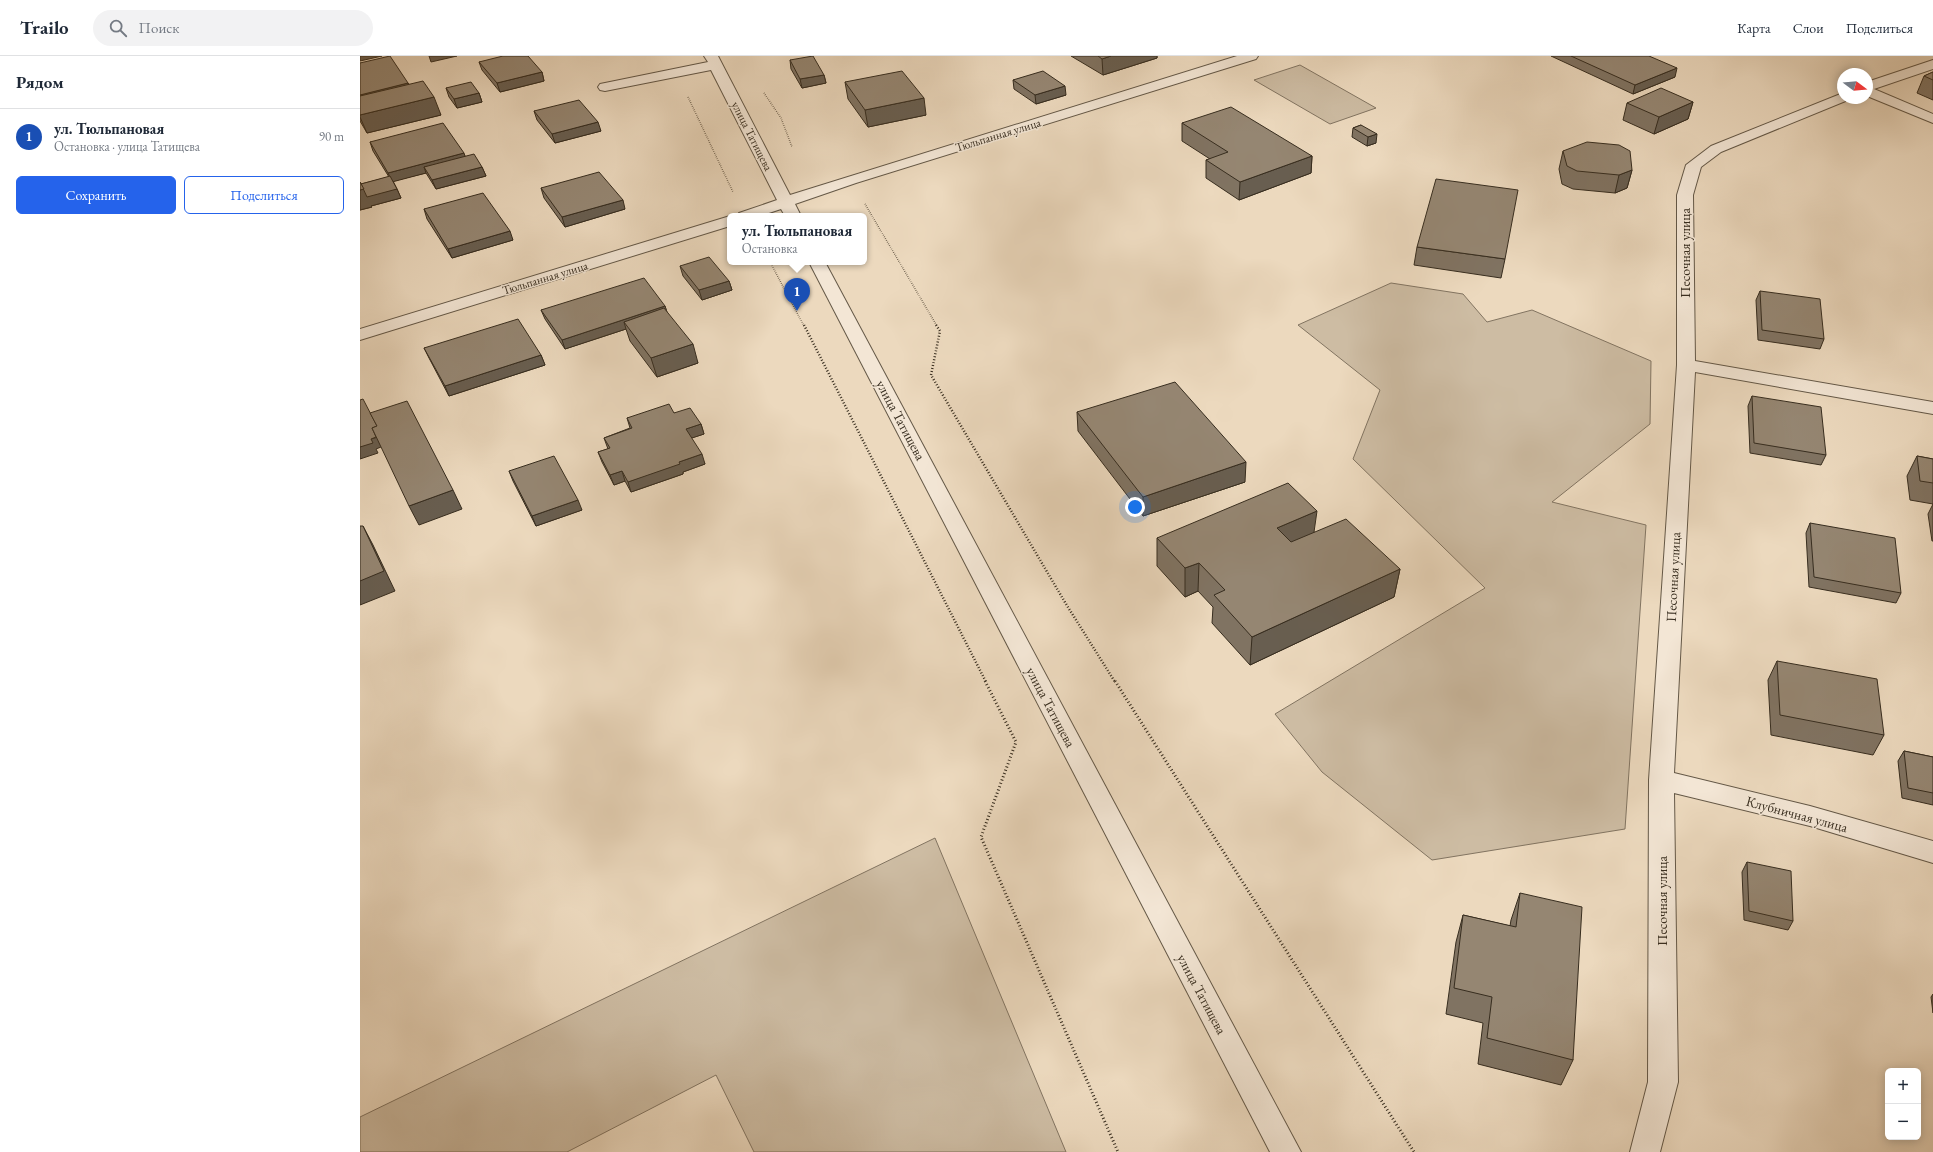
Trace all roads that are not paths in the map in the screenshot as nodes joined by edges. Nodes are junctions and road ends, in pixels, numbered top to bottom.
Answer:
1 (1203, 56) edge
2 (1251, 56) edge
3 (713, 60) edge
4 (1933, 64) edge
5 (1216, 67) junction
6 (1873, 85) edge
7 (605, 87) dead end
8 (1873, 94) edge
9 (1837, 99) edge
10 (1933, 119) edge
11 (785, 201) junction
12 (753, 213) edge
13 (791, 213) edge
14 (727, 222) edge
15 (819, 265) edge
16 (360, 335) edge
17 (1686, 365) junction
18 (1933, 408) edge
19 (1661, 780) junction
20 (1933, 852) edge
21 (1286, 1152) edge
22 (1646, 1152) edge

1 - 5 street
2 - 5 street, Тюльпанная улица
3 - 7 street
3 - 11 street, улица Татищева
4 - 6 street
5 - 11 street, Тюльпанная улица
8 - 10 street
9 - 17 street, Песочная улица
11 - 12 street, Тюльпанная улица
11 - 13 street, улица Татищева
14 - 16 street, Тюльпанная улица
15 - 21 street, улица Татищева
17 - 18 street
17 - 19 street, Песочная улица
19 - 20 street, Клубничная улица
19 - 22 street, Песочная улица

